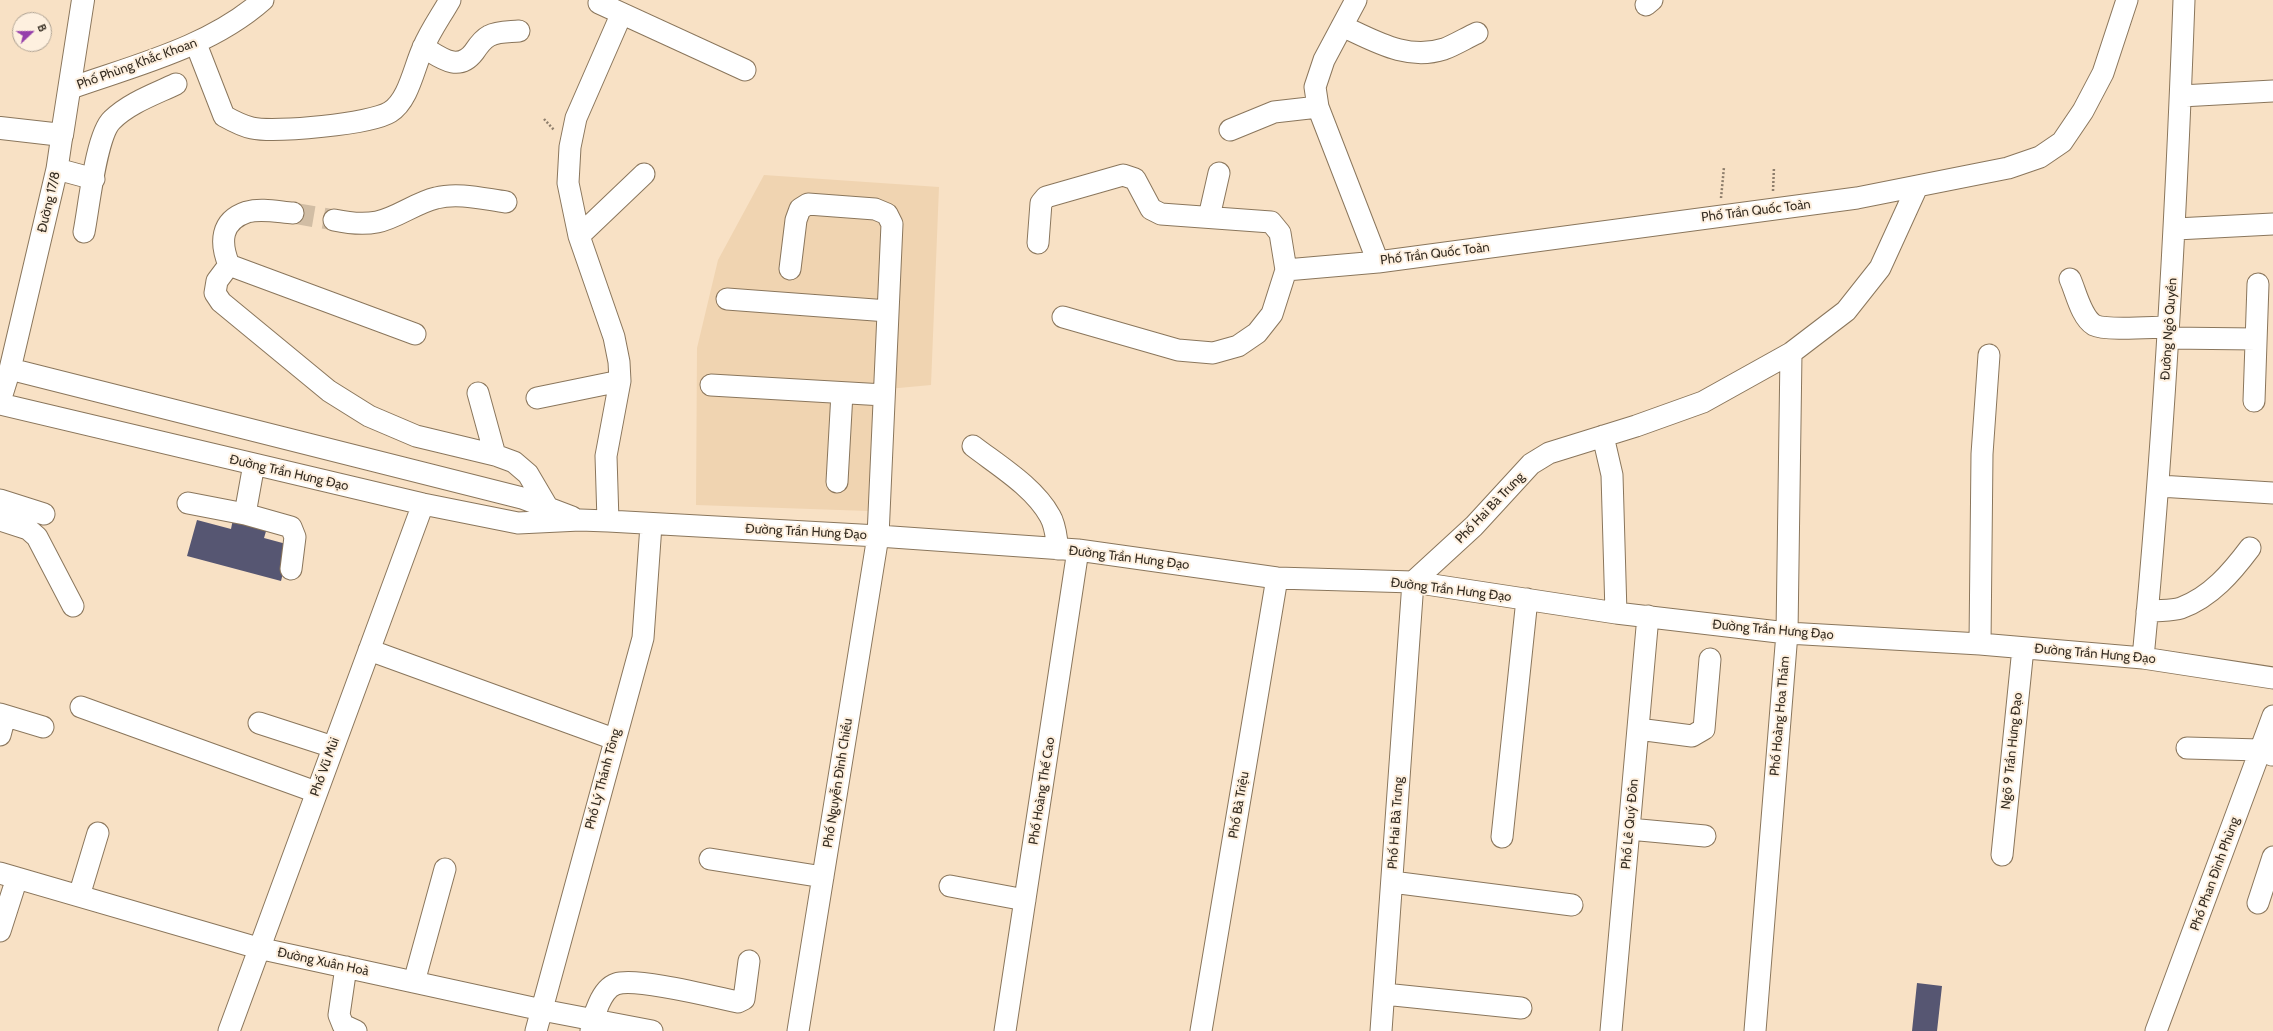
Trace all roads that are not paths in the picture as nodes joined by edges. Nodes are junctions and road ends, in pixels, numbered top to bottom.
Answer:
1 (83, 0) edge
2 (263, 0) edge
3 (450, 0) edge
4 (1356, 0) edge
5 (2127, 0) edge
6 (2184, 0) edge
7 (599, 3) dead end
8 (621, 15) junction
9 (1342, 26) junction
10 (520, 31) dead end
11 (1477, 32) dead end
12 (196, 44) junction
13 (423, 47) junction
14 (744, 70) dead end
15 (176, 84) dead end
16 (71, 88) junction
17 (2273, 91) edge
18 (2181, 96) junction
19 (1318, 107) junction
20 (0, 128) edge
21 (1230, 130) dead end
22 (62, 135) junction
23 (57, 169) junction
24 (644, 174) dead end
25 (1219, 174) dead end
26 (94, 178) junction
27 (1917, 187) junction
28 (506, 202) dead end
29 (293, 213) tunnel mouth
30 (1209, 217) junction
31 (334, 220) tunnel mouth
32 (2273, 224) edge
33 (2176, 229) junction
34 (84, 232) dead end
35 (579, 236) junction
36 (1038, 243) dead end
37 (1378, 262) junction
38 (229, 265) junction
39 (790, 270) dead end
40 (1286, 270) junction
41 (2070, 279) dead end
42 (2258, 284) dead end
43 (727, 299) dead end
44 (888, 311) junction
45 (1063, 317) dead end
46 (2168, 332) junction
47 (415, 334) dead end
48 (2256, 339) junction
49 (1791, 353) junction
50 (1989, 355) dead end
51 (10, 369) junction
52 (620, 381) junction
53 (711, 385) dead end
54 (478, 393) dead end
55 (842, 393) junction
56 (884, 395) junction
57 (536, 398) dead end
58 (0, 401) edge
59 (2254, 401) dead end
60 (0, 404) edge
61 (1603, 436) junction
62 (973, 446) dead end
63 (495, 455) junction
64 (254, 464) junction
65 (837, 482) dead end
66 (2159, 486) junction
67 (2273, 493) edge
68 (0, 500) edge
69 (188, 504) dead end
70 (423, 504) junction
71 (548, 508) junction
72 (44, 514) dead end
73 (245, 514) junction
74 (0, 520) edge
75 (580, 520) junction
76 (608, 521) junction
77 (651, 525) junction
78 (878, 536) junction
79 (2250, 548) dead end
80 (1068, 550) junction
81 (291, 569) dead end
82 (1277, 578) junction
83 (1413, 582) junction
84 (1527, 599) junction
85 (73, 606) dead end
86 (2147, 612) junction
87 (1616, 613) junction
88 (1648, 616) junction
89 (1787, 633) junction
90 (1980, 644) junction
91 (2023, 648) junction
92 (369, 650) junction
93 (1710, 658) dead end
94 (2143, 658) junction
95 (2273, 678) edge
96 (81, 707) dead end
97 (2273, 716) edge
98 (2, 722) edge
99 (259, 723) dead end
100 (43, 727) dead end
101 (1638, 729) junction
102 (614, 739) junction
103 (333, 747) junction
104 (2187, 748) dead end
105 (2267, 753) edge
106 (316, 792) junction
107 (1629, 829) junction
108 (98, 833) dead end
109 (1705, 836) dead end
110 (1502, 837) dead end
111 (2002, 855) dead end
112 (2273, 857) edge
113 (710, 859) dead end
114 (445, 869) dead end
115 (9, 876) edge
116 (823, 877) junction
117 (1392, 882) junction
118 (950, 886) dead end
119 (79, 896) junction
120 (1025, 900) junction
121 (2258, 903) dead end
122 (1572, 905) dead end
123 (0, 931) edge
124 (258, 948) junction
125 (749, 962) dead end
126 (346, 967) junction
127 (414, 982) junction
128 (1384, 994) junction
129 (1521, 1008) dead end
130 (542, 1010) junction
131 (592, 1025) edge
132 (229, 1031) edge
133 (356, 1031) edge
134 (536, 1031) edge
135 (652, 1031) edge
136 (798, 1031) edge
137 (1005, 1031) edge
138 (1201, 1031) edge
139 (1381, 1031) edge
140 (1611, 1031) edge
141 (1755, 1031) edge
142 (2156, 1031) edge

1 - 16 main road, Đường 17/8
2 - 12 street, Phố Phùng Khắc Khoan
3 - 13 street
4 - 9 street
5 - 27 street, Phố Trần Quốc Toản
6 - 18 street, Đường Ngô Quyền
7 - 8 street
8 - 14 street
8 - 35 street
9 - 11 street
9 - 19 street
10 - 13 street
12 - 13 street
12 - 16 street, Phố Phùng Khắc Khoan
15 - 26 street
16 - 22 main road, Đường 17/8
17 - 18 street
18 - 33 street, Đường Ngô Quyền
19 - 21 street
19 - 37 street
20 - 22 main road
22 - 23 street, Đường 17/8
23 - 26 street
23 - 51 street, Đường 17/8
24 - 35 street
25 - 30 street
26 - 34 street
27 - 37 street, Phố Trần Quốc Toản
27 - 49 street, Phố Hai Bà Trưng
28 - 31 street
29 - 38 street
30 - 36 street
30 - 40 street
32 - 33 street
33 - 46 street, Đường Ngô Quyền
35 - 52 street
37 - 40 street, Phố Trần Quốc Toản
38 - 47 street
38 - 63 street
39 - 44 street, Phố Nguyễn Đình Chiểu
40 - 45 street
41 - 46 street
42 - 48 street
43 - 44 street
44 - 56 street, Phố Nguyễn Đình Chiểu
46 - 48 street
46 - 66 street, Đường Ngô Quyền
48 - 59 street
49 - 61 street, Phố Hai Bà Trưng
49 - 89 street, Phố Hoàng Hoa Thám
50 - 90 street
51 - 58 street, Đường 17/8
51 - 71 street, Đường Trần Hưng Đạo
52 - 57 street
52 - 76 street
53 - 55 street
54 - 63 street
55 - 56 street
55 - 65 street
56 - 78 street, Phố Nguyễn Đình Chiểu
60 - 64 street, Đường Trần Hưng Đạo
61 - 83 street, Phố Hai Bà Trưng
61 - 87 street
62 - 80 street
63 - 71 street
64 - 70 street, Đường Trần Hưng Đạo
64 - 73 street
66 - 67 street
66 - 86 street, Đường Ngô Quyền
68 - 72 street
69 - 73 street
70 - 75 street, Đường Trần Hưng Đạo
70 - 92 street, Phố Vũ Mùi
71 - 75 street, Đường Trần Hưng Đạo
73 - 81 street
74 - 85 street
75 - 76 street, Đường Trần Hưng Đạo
76 - 77 street, Đường Trần Hưng Đạo
77 - 78 street, Đường Trần Hưng Đạo
77 - 102 street, Phố Lý Thánh Tông
78 - 80 street, Đường Trần Hưng Đạo
78 - 116 street, Phố Nguyễn Đình Chiểu
79 - 86 street
80 - 82 street, Đường Trần Hưng Đạo
80 - 120 street, Phố Hoàng Thế Cao
82 - 83 street, Đường Trần Hưng Đạo
82 - 138 street, Phố Bà Triệu
83 - 84 street, Đường Trần Hưng Đạo
83 - 117 street, Phố Hai Bà Trưng
84 - 87 street, Đường Trần Hưng Đạo
84 - 110 street
86 - 94 street, Đường Ngô Quyền
87 - 88 street, Đường Trần Hưng Đạo
88 - 89 street, Đường Trần Hưng Đạo
88 - 101 street, Phố Lê Quý Đôn
89 - 90 street, Đường Trần Hưng Đạo
89 - 141 street, Phố Hoàng Hoa Thám
90 - 91 street, Đường Trần Hưng Đạo
91 - 94 street, Đường Trần Hưng Đạo
91 - 111 street, Ngõ 9 Trần Hưng Đạo
92 - 102 street
92 - 103 street, Phố Vũ Mùi
93 - 101 street
94 - 95 street, Đường Trần Hưng Đạo
96 - 106 street
97 - 105 street, Phố Phan Đình Phùng
98 - 100 street
99 - 103 street
101 - 107 street, Phố Lê Quý Đôn
102 - 130 street, Phố Lý Thánh Tông
103 - 106 street, Phố Vũ Mùi
104 - 105 street
105 - 142 street, Phố Phan Đình Phùng
106 - 124 street, Phố Vũ Mùi
107 - 109 street
107 - 140 street, Phố Lê Quý Đôn
108 - 119 street
112 - 121 street
113 - 116 street
114 - 127 street
115 - 119 street, Đường Xuân Hoà
115 - 123 street
116 - 136 street, Phố Nguyễn Đình Chiểu
117 - 122 street
117 - 128 street, Phố Hai Bà Trưng
118 - 120 street
119 - 124 street, Đường Xuân Hoà
120 - 137 street, Phố Hoàng Thế Cao
124 - 126 street, Đường Xuân Hoà
124 - 132 street, Phố Vũ Mùi
125 - 131 street
126 - 127 street, Đường Xuân Hoà
126 - 133 street
127 - 130 street, Đường Xuân Hoà
128 - 129 street
128 - 139 street, Phố Hai Bà Trưng
130 - 131 street, Đường Xuân Hoà
130 - 134 street, Phố Lý Thánh Tông
131 - 135 street, Đường Xuân Hoà

